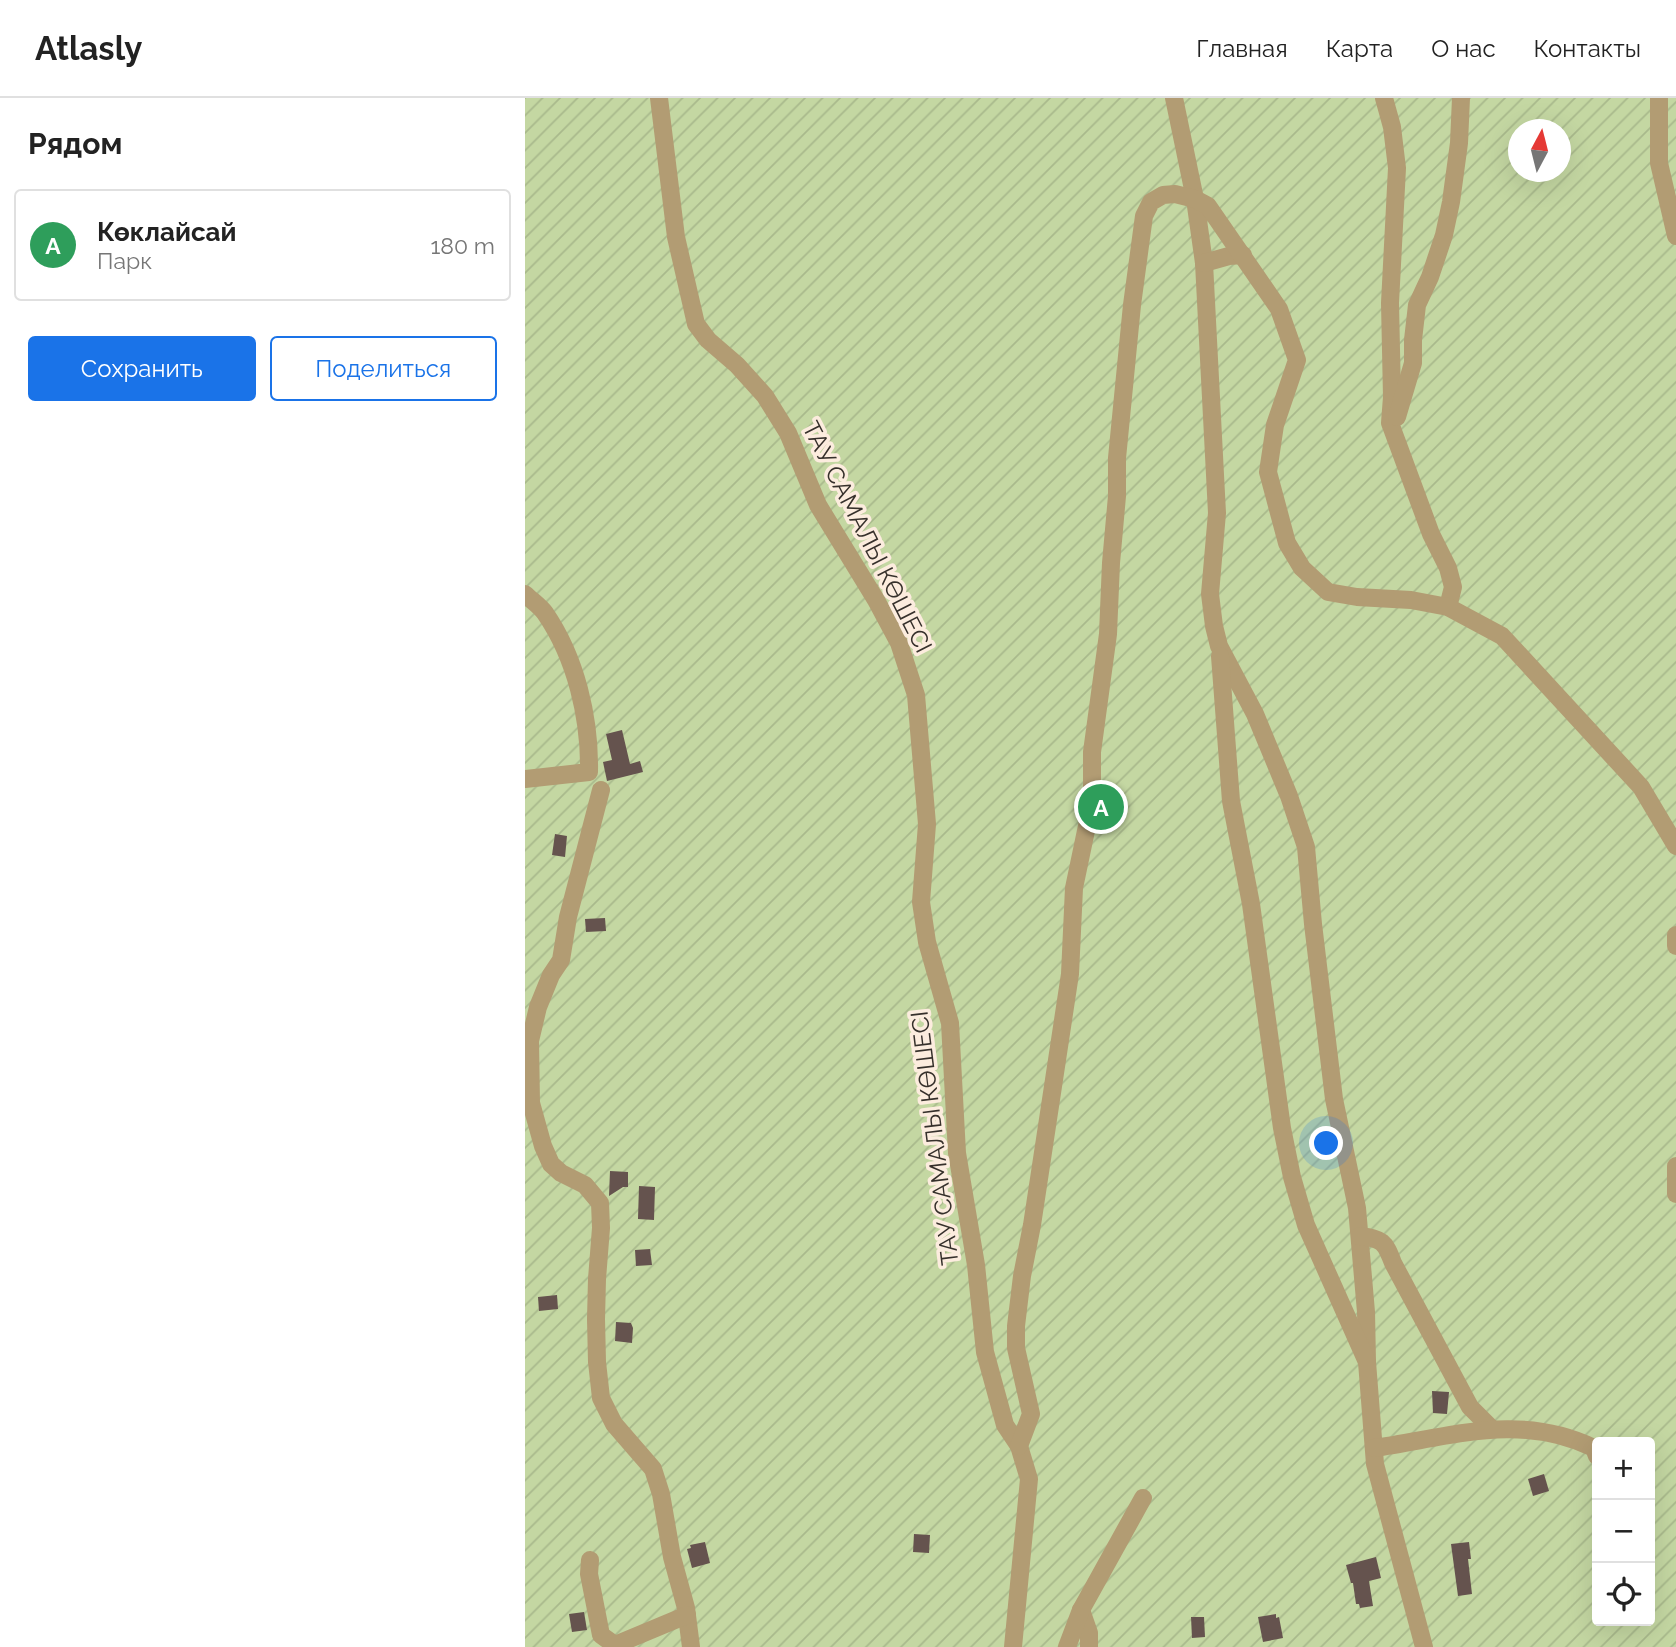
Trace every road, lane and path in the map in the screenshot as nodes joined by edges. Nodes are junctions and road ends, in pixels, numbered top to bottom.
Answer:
1 (659, 98) edge
2 (1174, 98) edge
3 (1384, 98) edge
4 (1461, 98) edge
5 (1659, 98) edge
6 (1195, 199) junction
7 (1676, 236) edge
8 (1243, 256) junction
9 (1204, 263) junction
10 (1393, 431) junction
11 (525, 594) edge
12 (1448, 607) junction
13 (1219, 646) junction
14 (525, 779) edge
15 (601, 790) dead end
16 (1676, 846) edge
17 (1676, 935) edge
18 (1676, 946) edge
19 (1676, 1166) edge
20 (1676, 1194) edge
21 (1360, 1236) junction
22 (1367, 1362) junction
23 (1492, 1428) junction
24 (1019, 1446) junction
25 (1592, 1447) edge
26 (1374, 1448) junction
27 (1143, 1498) dead end
28 (590, 1560) dead end
29 (1081, 1610) junction
30 (687, 1615) junction
31 (691, 1647) edge
32 (1013, 1647) edge
33 (1067, 1647) edge
34 (1089, 1647) edge
35 (1424, 1647) edge

1 - 24 street, ТАУ САМАЛЫ КӨШЕСІ
2 - 6 street
3 - 10 street
4 - 10 street
5 - 7 street
6 - 8 street
6 - 9 street
6 - 24 street
8 - 9 street
8 - 12 street
9 - 13 street
10 - 12 street
11 - 14 street
12 - 16 street
13 - 21 street
13 - 22 street
15 - 30 street
17 - 18 street
19 - 20 street
21 - 22 street
21 - 23 street
22 - 26 street
23 - 25 street
23 - 26 street
24 - 32 street, ТАУ САМАЛЫ КӨШЕСІ
26 - 35 street
27 - 29 street
28 - 30 street
29 - 33 street
29 - 34 street
30 - 31 street

